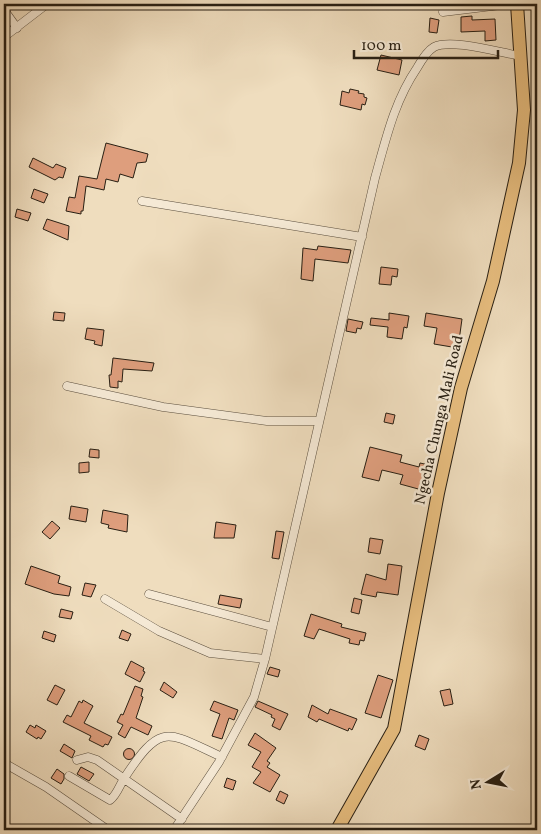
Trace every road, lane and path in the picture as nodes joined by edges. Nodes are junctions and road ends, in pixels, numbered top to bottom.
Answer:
1 (47, 4) edge
2 (509, 4) edge
3 (517, 4) edge
4 (4, 10) edge
5 (443, 12) dead end
6 (17, 28) junction
7 (4, 37) edge
8 (521, 56) junction
9 (142, 201) dead end
10 (362, 237) junction
11 (67, 386) dead end
12 (319, 421) junction
13 (149, 594) dead end
14 (105, 599) dead end
15 (272, 627) junction
16 (265, 659) junction
17 (222, 757) junction
18 (77, 760) dead end
19 (4, 763) edge
20 (69, 776) dead end
21 (125, 777) junction
22 (182, 818) junction
23 (108, 830) edge
24 (174, 830) edge
25 (337, 830) edge

1 - 6 street
2 - 5 street
3 - 8 main road, Ngecha Chunga Mali Road
4 - 6 street
6 - 7 street
8 - 10 street
8 - 25 main road, Ngecha Chunga Mali Road
9 - 10 street
10 - 12 street
11 - 12 street
12 - 15 street
13 - 15 street
14 - 16 street
15 - 16 street
16 - 17 street
17 - 21 street
17 - 22 street
18 - 21 street
19 - 23 street
20 - 21 street
21 - 22 street
22 - 24 street

